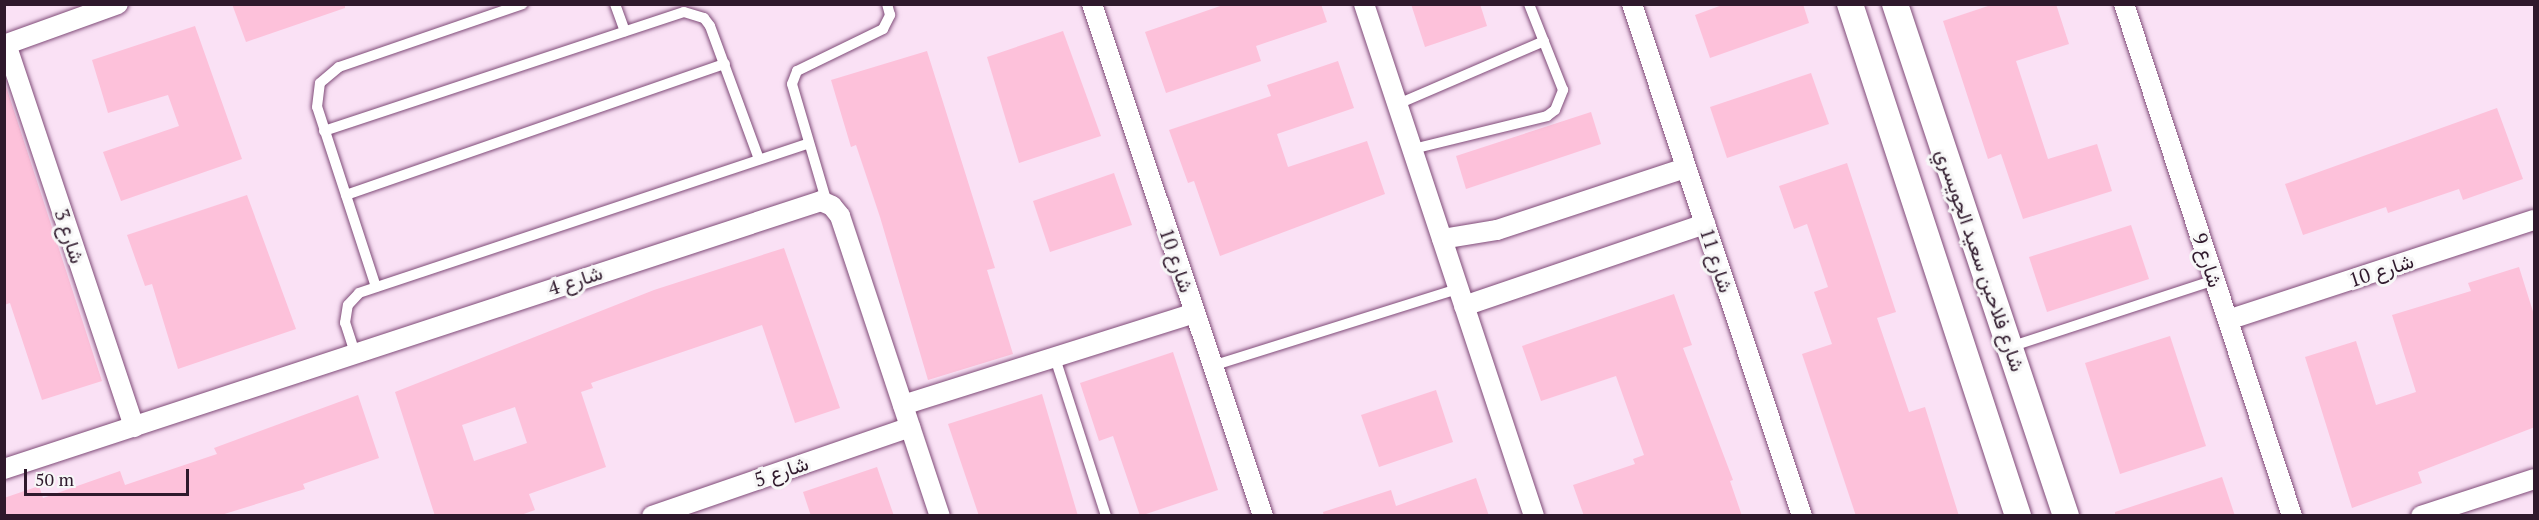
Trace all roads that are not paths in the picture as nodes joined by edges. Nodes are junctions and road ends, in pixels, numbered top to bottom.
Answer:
1 (118, 4) edge
2 (523, 4) edge
3 (615, 4) edge
4 (887, 4) edge
5 (1092, 4) edge
6 (1364, 4) edge
7 (1529, 4) edge
8 (1632, 4) edge
9 (1850, 4) edge
10 (1895, 4) edge
11 (2124, 4) edge
12 (499, 8) edge
13 (625, 31) junction
14 (1544, 41) junction
15 (5, 45) edge
16 (724, 64) junction
17 (1398, 104) junction
18 (324, 132) junction
19 (809, 143) junction
20 (1413, 149) junction
21 (759, 159) junction
22 (1686, 168) junction
23 (346, 195) junction
24 (827, 202) junction
25 (2535, 220) edge
26 (1705, 224) junction
27 (1442, 239) junction
28 (2215, 280) junction
29 (376, 287) junction
30 (1461, 298) junction
31 (1195, 314) junction
32 (2228, 320) junction
33 (2010, 347) junction
34 (355, 353) junction
35 (1055, 358) junction
36 (1212, 366) junction
37 (903, 405) junction
38 (134, 427) junction
39 (910, 427) junction
40 (4, 469) edge
41 (2535, 479) edge
42 (652, 516) edge
43 (940, 516) edge
44 (1106, 516) edge
45 (1263, 516) edge
46 (1534, 516) edge
47 (1802, 516) edge
48 (2018, 516) edge
49 (2066, 516) edge
50 (2292, 516) edge
51 (2421, 516) edge

1 - 15 street, شارع 3
2 - 12 lane
3 - 13 lane
4 - 19 lane
5 - 31 street, شارع 10
6 - 17 street
7 - 14 lane
8 - 22 street, شارع 11
9 - 48 street
10 - 33 street, شارع فلاحبن سعيد الجويسري
11 - 28 street, شارع 9
12 - 18 lane
13 - 16 lane
13 - 18 lane
14 - 17 lane
14 - 20 lane
15 - 38 street, شارع 3
16 - 21 lane
16 - 23 lane
17 - 20 street
18 - 23 lane
19 - 21 lane
19 - 24 lane
20 - 27 street
21 - 29 lane
22 - 26 street, شارع 11
22 - 27 street
23 - 29 lane
24 - 34 street, شارع 4
24 - 37 street
25 - 32 street, شارع 10
26 - 30 street
26 - 47 street, شارع 11
27 - 30 street
28 - 32 street, شارع 9
28 - 33 lane
29 - 34 lane
30 - 36 lane
30 - 46 street
31 - 35 street
31 - 36 street, شارع 10
32 - 50 street, شارع 9
33 - 49 street, شارع فلاحبن سعيد الجويسري
34 - 38 street, شارع 4
35 - 37 street
35 - 44 lane
36 - 45 street, شارع 10
37 - 39 street
38 - 40 street, شارع 4
39 - 42 street, شارع 5
39 - 43 street
41 - 51 street

